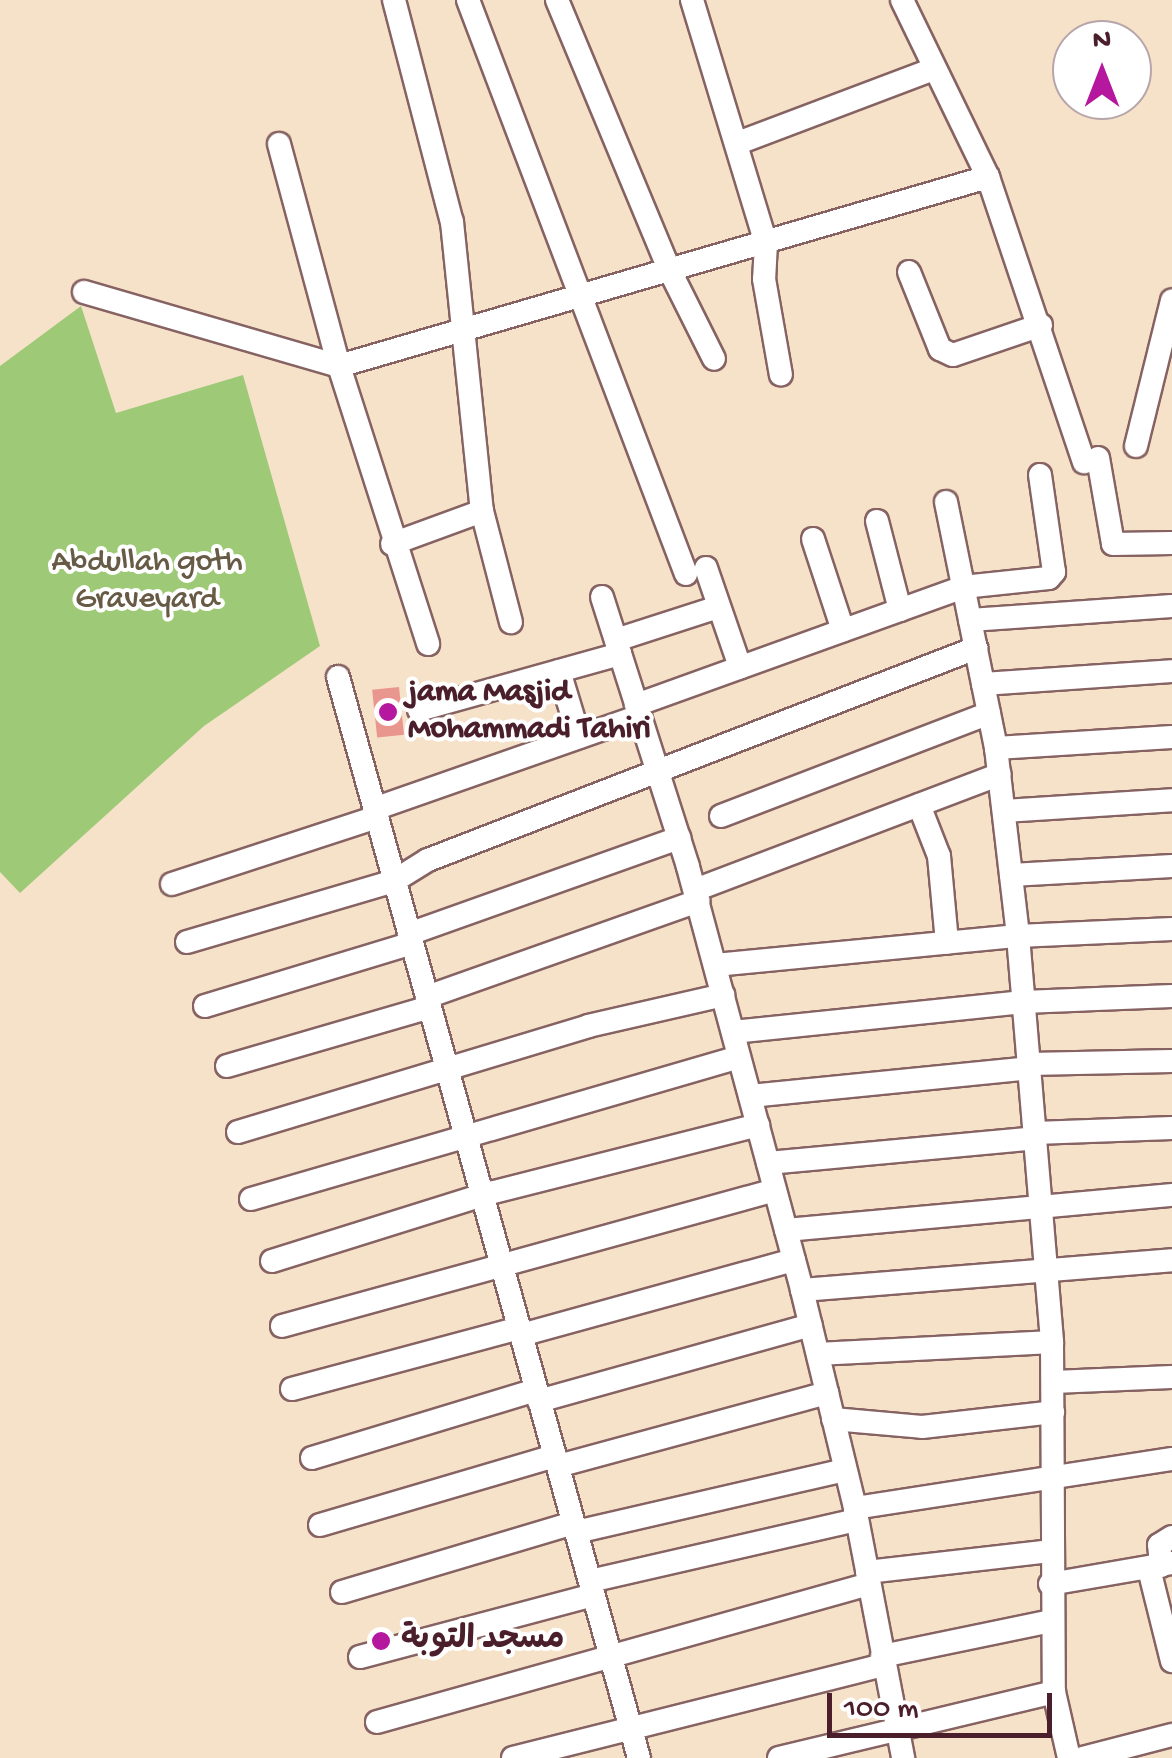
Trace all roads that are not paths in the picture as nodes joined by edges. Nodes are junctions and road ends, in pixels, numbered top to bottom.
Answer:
1 (394, 0) edge
2 (468, 0) edge
3 (557, 0) edge
4 (692, 0) edge
5 (902, 0) edge
6 (931, 70) junction
7 (279, 144) dead end
8 (738, 144) junction
9 (988, 177) junction
10 (766, 243) junction
11 (670, 271) junction
12 (909, 272) dead end
13 (84, 292) dead end
14 (584, 296) junction
15 (1172, 300) edge
16 (1041, 325) junction
17 (463, 332) junction
18 (714, 359) dead end
19 (339, 366) junction
20 (781, 375) dead end
21 (1136, 446) dead end
22 (1040, 474) dead end
23 (946, 502) dead end
24 (482, 511) junction
25 (878, 521) dead end
26 (813, 539) dead end
27 (1172, 543) edge
28 (392, 544) junction
29 (963, 587) junction
30 (602, 597) dead end
31 (1172, 606) edge
32 (718, 607) junction
33 (900, 610) junction
34 (970, 620) junction
35 (511, 622) dead end
36 (843, 630) junction
37 (428, 644) dead end
38 (618, 647) junction
39 (976, 648) junction
40 (740, 667) junction
41 (558, 671) junction
42 (1172, 671) edge
43 (338, 677) dead end
44 (983, 684) junction
45 (418, 710) dead end
46 (638, 710) junction
47 (989, 713) junction
48 (579, 737) junction
49 (1172, 737) edge
50 (996, 748) junction
51 (657, 770) junction
52 (1000, 774) junction
53 (1172, 800) edge
54 (919, 805) junction
55 (1004, 811) junction
56 (376, 813) junction
57 (720, 816) dead end
58 (679, 838) junction
59 (1172, 866) edge
60 (1011, 875) junction
61 (394, 881) junction
62 (172, 884) dead end
63 (696, 896) junction
64 (1172, 929) edge
65 (1018, 936) junction
66 (410, 938) junction
67 (187, 942) dead end
68 (947, 943) junction
69 (715, 965) junction
70 (723, 994) junction
71 (1172, 996) edge
72 (428, 1002) junction
73 (1023, 1002) junction
74 (205, 1006) dead end
75 (733, 1032) junction
76 (739, 1057) junction
77 (1172, 1061) edge
78 (226, 1066) dead end
79 (1029, 1066) junction
80 (447, 1069) junction
81 (750, 1096) junction
82 (758, 1126) junction
83 (1172, 1128) edge
84 (238, 1132) dead end
85 (464, 1132) junction
86 (1035, 1136) junction
87 (768, 1163) junction
88 (776, 1190) junction
89 (482, 1195) junction
90 (1172, 1195) edge
91 (251, 1198) dead end
92 (1041, 1203) junction
93 (786, 1230) junction
94 (794, 1260) junction
95 (1172, 1260) edge
96 (272, 1261) dead end
97 (502, 1265) junction
98 (1047, 1274) junction
99 (802, 1290) junction
100 (811, 1325) junction
101 (282, 1326) dead end
102 (520, 1332) junction
103 (1052, 1342) junction
104 (818, 1354) junction
105 (1172, 1377) edge
106 (1053, 1382) junction
107 (292, 1389) dead end
108 (827, 1393) junction
109 (538, 1396) junction
110 (1054, 1412) junction
111 (834, 1419) junction
112 (312, 1458) dead end
113 (1172, 1459) edge
114 (556, 1461) junction
115 (846, 1470) junction
116 (1054, 1477) junction
117 (856, 1514) junction
118 (320, 1525) dead end
119 (574, 1528) junction
120 (1172, 1537) edge
121 (1050, 1551) junction
122 (1161, 1566) edge
123 (868, 1578) junction
124 (1050, 1584) junction
125 (592, 1588) junction
126 (342, 1592) dead end
127 (1051, 1622) junction
128 (360, 1657) dead end
129 (612, 1660) junction
130 (883, 1660) junction
131 (1172, 1661) edge
132 (1054, 1692) junction
133 (377, 1722) dead end
134 (630, 1727) junction
135 (896, 1727) junction
136 (1172, 1735) edge
137 (513, 1758) edge
138 (639, 1758) edge
139 (779, 1758) edge
140 (903, 1758) edge
141 (1069, 1758) edge
142 (1083, 1758) edge

1 - 17 street
2 - 14 street
3 - 11 street
4 - 8 street
5 - 6 street
6 - 8 street
6 - 9 street
7 - 19 street
8 - 10 street
9 - 10 street
9 - 16 street
10 - 11 street
10 - 20 street
11 - 14 street
11 - 18 street
12 - 16 street
13 - 19 street
14 - 17 street
14 - 32 street
15 - 21 street
16 - 27 street
17 - 19 street
17 - 24 street
19 - 28 street
22 - 29 street
23 - 29 street
24 - 28 street
24 - 35 street
25 - 33 street
26 - 36 street
28 - 37 street
29 - 33 street
29 - 34 street
30 - 38 street
31 - 34 street
32 - 38 street
32 - 40 street
33 - 36 street
34 - 39 street
36 - 40 street
38 - 41 street
38 - 46 street
39 - 44 street
39 - 51 street
40 - 46 street
41 - 45 street
41 - 48 street
42 - 44 street
43 - 56 street
44 - 47 street
46 - 48 street
46 - 51 street
47 - 50 street
47 - 57 street
48 - 56 street
49 - 50 street
50 - 52 street
51 - 58 street
51 - 61 street
52 - 54 street
52 - 55 street
53 - 55 street
54 - 63 street
54 - 68 street
55 - 60 street
56 - 61 street
56 - 62 street
58 - 63 street
58 - 66 street
59 - 60 street
60 - 65 street
61 - 66 street
61 - 67 street
63 - 69 street
63 - 72 street
64 - 65 street
65 - 68 street
65 - 73 street
66 - 72 street
66 - 74 street
68 - 69 street
69 - 70 street
70 - 75 street
70 - 80 street
71 - 73 street
72 - 78 street
72 - 80 street
73 - 75 street
73 - 79 street
75 - 76 street
76 - 81 street
76 - 85 street
77 - 79 street
79 - 81 street
79 - 86 street
80 - 84 street
80 - 85 street
81 - 82 street
82 - 87 street
82 - 89 street
83 - 86 street
85 - 89 street
85 - 91 street
86 - 87 street
86 - 92 street
87 - 88 street
88 - 93 street
88 - 97 street
89 - 96 street
89 - 97 street
90 - 92 street
92 - 93 street
92 - 98 street
93 - 94 street
94 - 99 street
94 - 102 street
95 - 98 street
97 - 101 street
97 - 102 street
98 - 99 street
98 - 103 street
99 - 100 street
100 - 104 street
100 - 109 street
102 - 107 street
102 - 109 street
103 - 104 street
103 - 106 street
104 - 108 street
105 - 106 street
106 - 110 street
108 - 111 street
108 - 114 street
109 - 112 street
109 - 114 street
110 - 111 street
110 - 116 street
111 - 115 street
113 - 116 street
114 - 118 street
114 - 119 street
115 - 117 street
115 - 119 street
116 - 117 street
116 - 121 street
117 - 123 street
117 - 125 street
119 - 125 street
119 - 126 street
120 - 122 street
121 - 123 street
121 - 124 street
122 - 124 street
122 - 131 street
123 - 129 street
123 - 130 street
124 - 127 street
125 - 128 street
125 - 129 street
127 - 130 street
127 - 132 street
129 - 133 street
129 - 134 street
130 - 134 street
130 - 135 street
132 - 135 street
132 - 141 street
134 - 137 street
134 - 138 street
135 - 139 street
135 - 140 street
136 - 142 street

